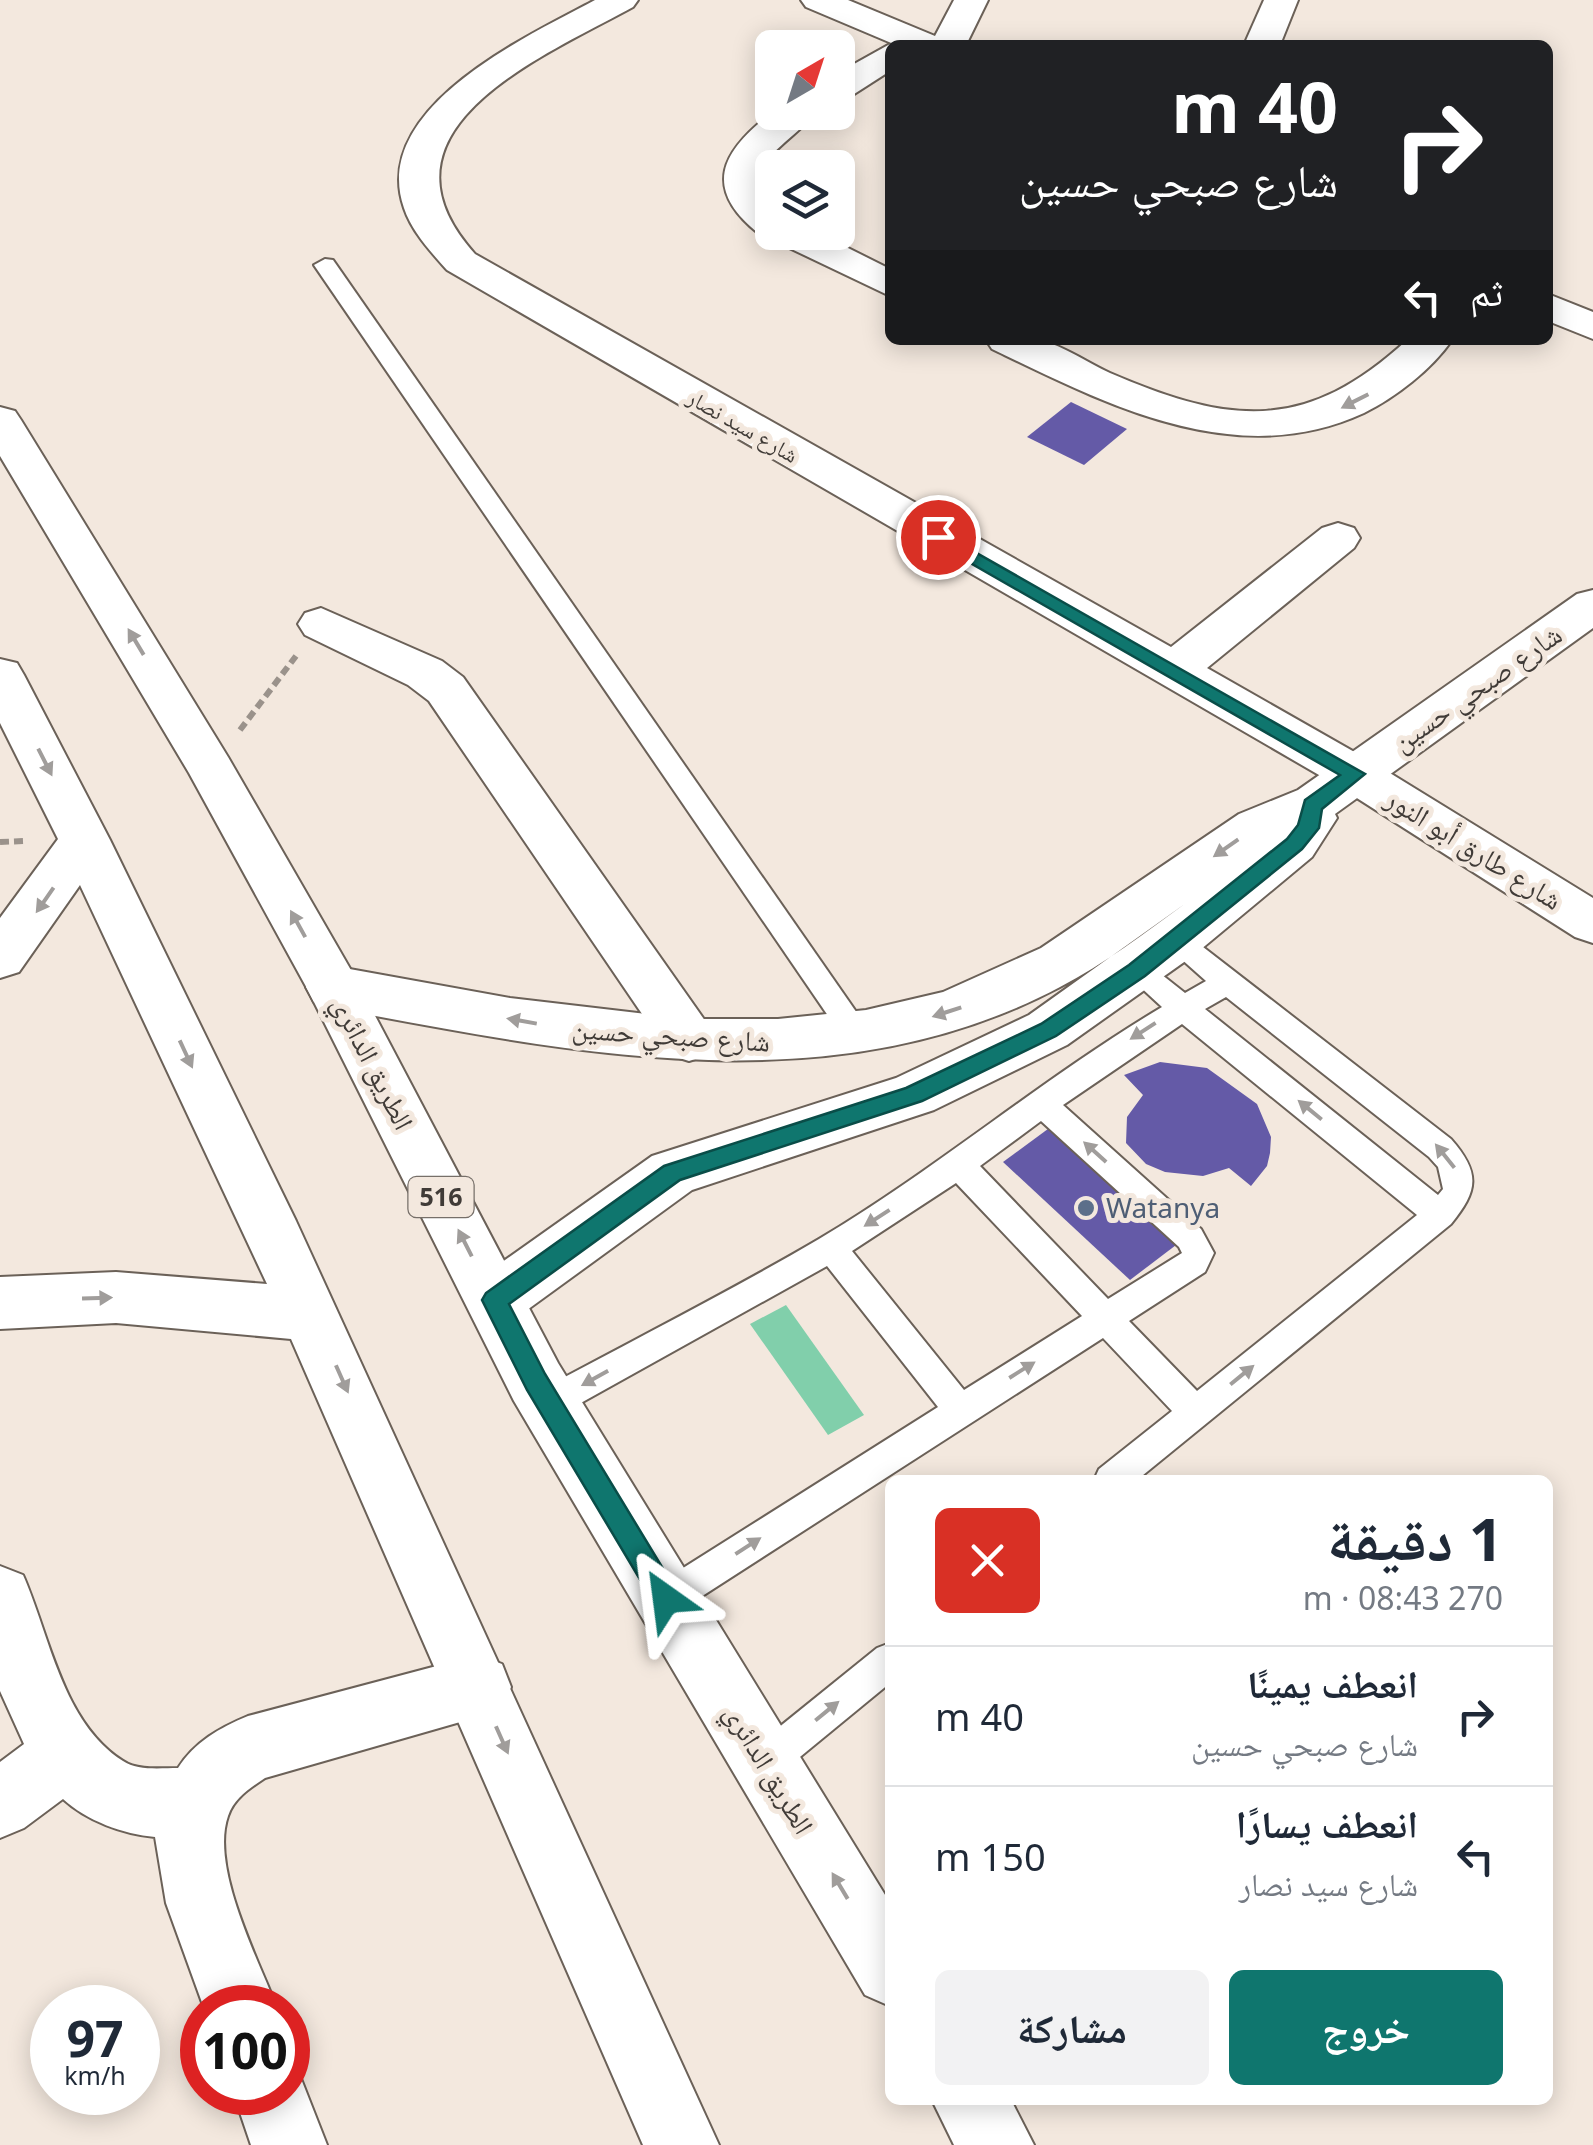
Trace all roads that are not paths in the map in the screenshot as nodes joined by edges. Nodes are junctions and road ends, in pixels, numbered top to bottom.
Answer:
1 (621, 0) edge
2 (818, 0) edge
3 (971, 0) edge
4 (1281, 0) edge
5 (904, 40) edge
6 (924, 40) edge
7 (1264, 40) edge
8 (885, 63) edge
9 (855, 79) edge
10 (772, 130) edge
11 (755, 208) edge
12 (821, 250) edge
13 (324, 265) dead end
14 (885, 282) edge
15 (1553, 308) edge
16 (1593, 327) edge
17 (1019, 345) edge
18 (1424, 345) edge
19 (0, 420) edge
20 (1338, 538) dead end
21 (1593, 605) edge
22 (321, 624) road end
23 (1172, 670) junction
24 (0, 675) edge
25 (1334, 790) junction
26 (85, 840) junction
27 (1593, 923) edge
28 (1156, 956) junction
29 (0, 958) edge
30 (1227, 982) junction
31 (334, 987) junction
32 (1183, 1008) junction
33 (856, 1034) junction
34 (689, 1040) junction
35 (766, 1045) junction
36 (1043, 1105) junction
37 (816, 1124) junction
38 (959, 1165) junction
39 (1440, 1215) junction
40 (832, 1248) junction
41 (495, 1300) junction
42 (0, 1303) edge
43 (309, 1315) junction
44 (1106, 1318) junction
45 (548, 1403) junction
46 (959, 1410) junction
47 (1195, 1412) junction
48 (1118, 1475) edge
49 (666, 1599) junction
50 (6, 1640) edge
51 (885, 1664) edge
52 (478, 1687) junction
53 (66, 1756) junction
54 (765, 1762) junction
55 (193, 1802) junction
56 (0, 1804) edge
57 (885, 1962) edge
58 (233, 1985) edge
59 (971, 2105) edge
60 (278, 2115) edge
61 (288, 2145) edge
62 (681, 2145) edge
63 (996, 2145) edge

1 - 23 main road, شارع سيد نصار
2 - 5 main road
3 - 6 main road
4 - 7 main road
8 - 9 main road
10 - 11 main road
12 - 14 main road
13 - 33 lane
15 - 16 main road
18 -> 17 main road
31 -> 19 main road, الطريق الدائري / 516
20 - 23 main road
21 - 25 main road, شارع صبحي حسين
22 - 34 main road
23 - 25 main road, شارع سيد نصار
24 -> 26 main road
25 - 27 main road, شارع طارق أبو النور
25 - 28 main road, شارع صبحي حسين
25 -> 33 main road, شارع صبحي حسين
26 -> 29 main road
26 -> 43 main road
28 - 30 lane
28 - 32 lane
28 - 37 main road, شارع صبحي حسين
30 - 32 lane
39 -> 30 lane
34 -> 31 main road, شارع صبحي حسين
41 -> 31 main road, الطريق الدائري / 516
32 -> 36 lane
39 -> 32 lane
33 - 35 main road, شارع صبحي حسين
34 - 35 main road, شارع صبحي حسين
35 - 37 main road
36 - 38 lane
44 -> 36 lane
37 - 41 main road, شارع صبحي حسين
38 -> 40 lane
38 - 44 lane
47 -> 39 lane
40 -> 45 lane
40 - 46 lane
41 - 45 main road, الطريق الدائري / 516
42 -> 43 main road
43 -> 52 main road
46 -> 44 lane
44 - 47 lane
45 - 49 main road, الطريق الدائري / 516
49 -> 46 lane
47 - 48 lane
49 - 54 main road, الطريق الدائري / 516
50 - 53 main road
54 -> 51 lane
52 - 55 main road
52 -> 62 main road
53 - 55 main road
53 - 56 main road
57 -> 54 main road, الطريق الدائري / 516
55 - 58 main road
59 - 63 main road
60 - 61 main road

